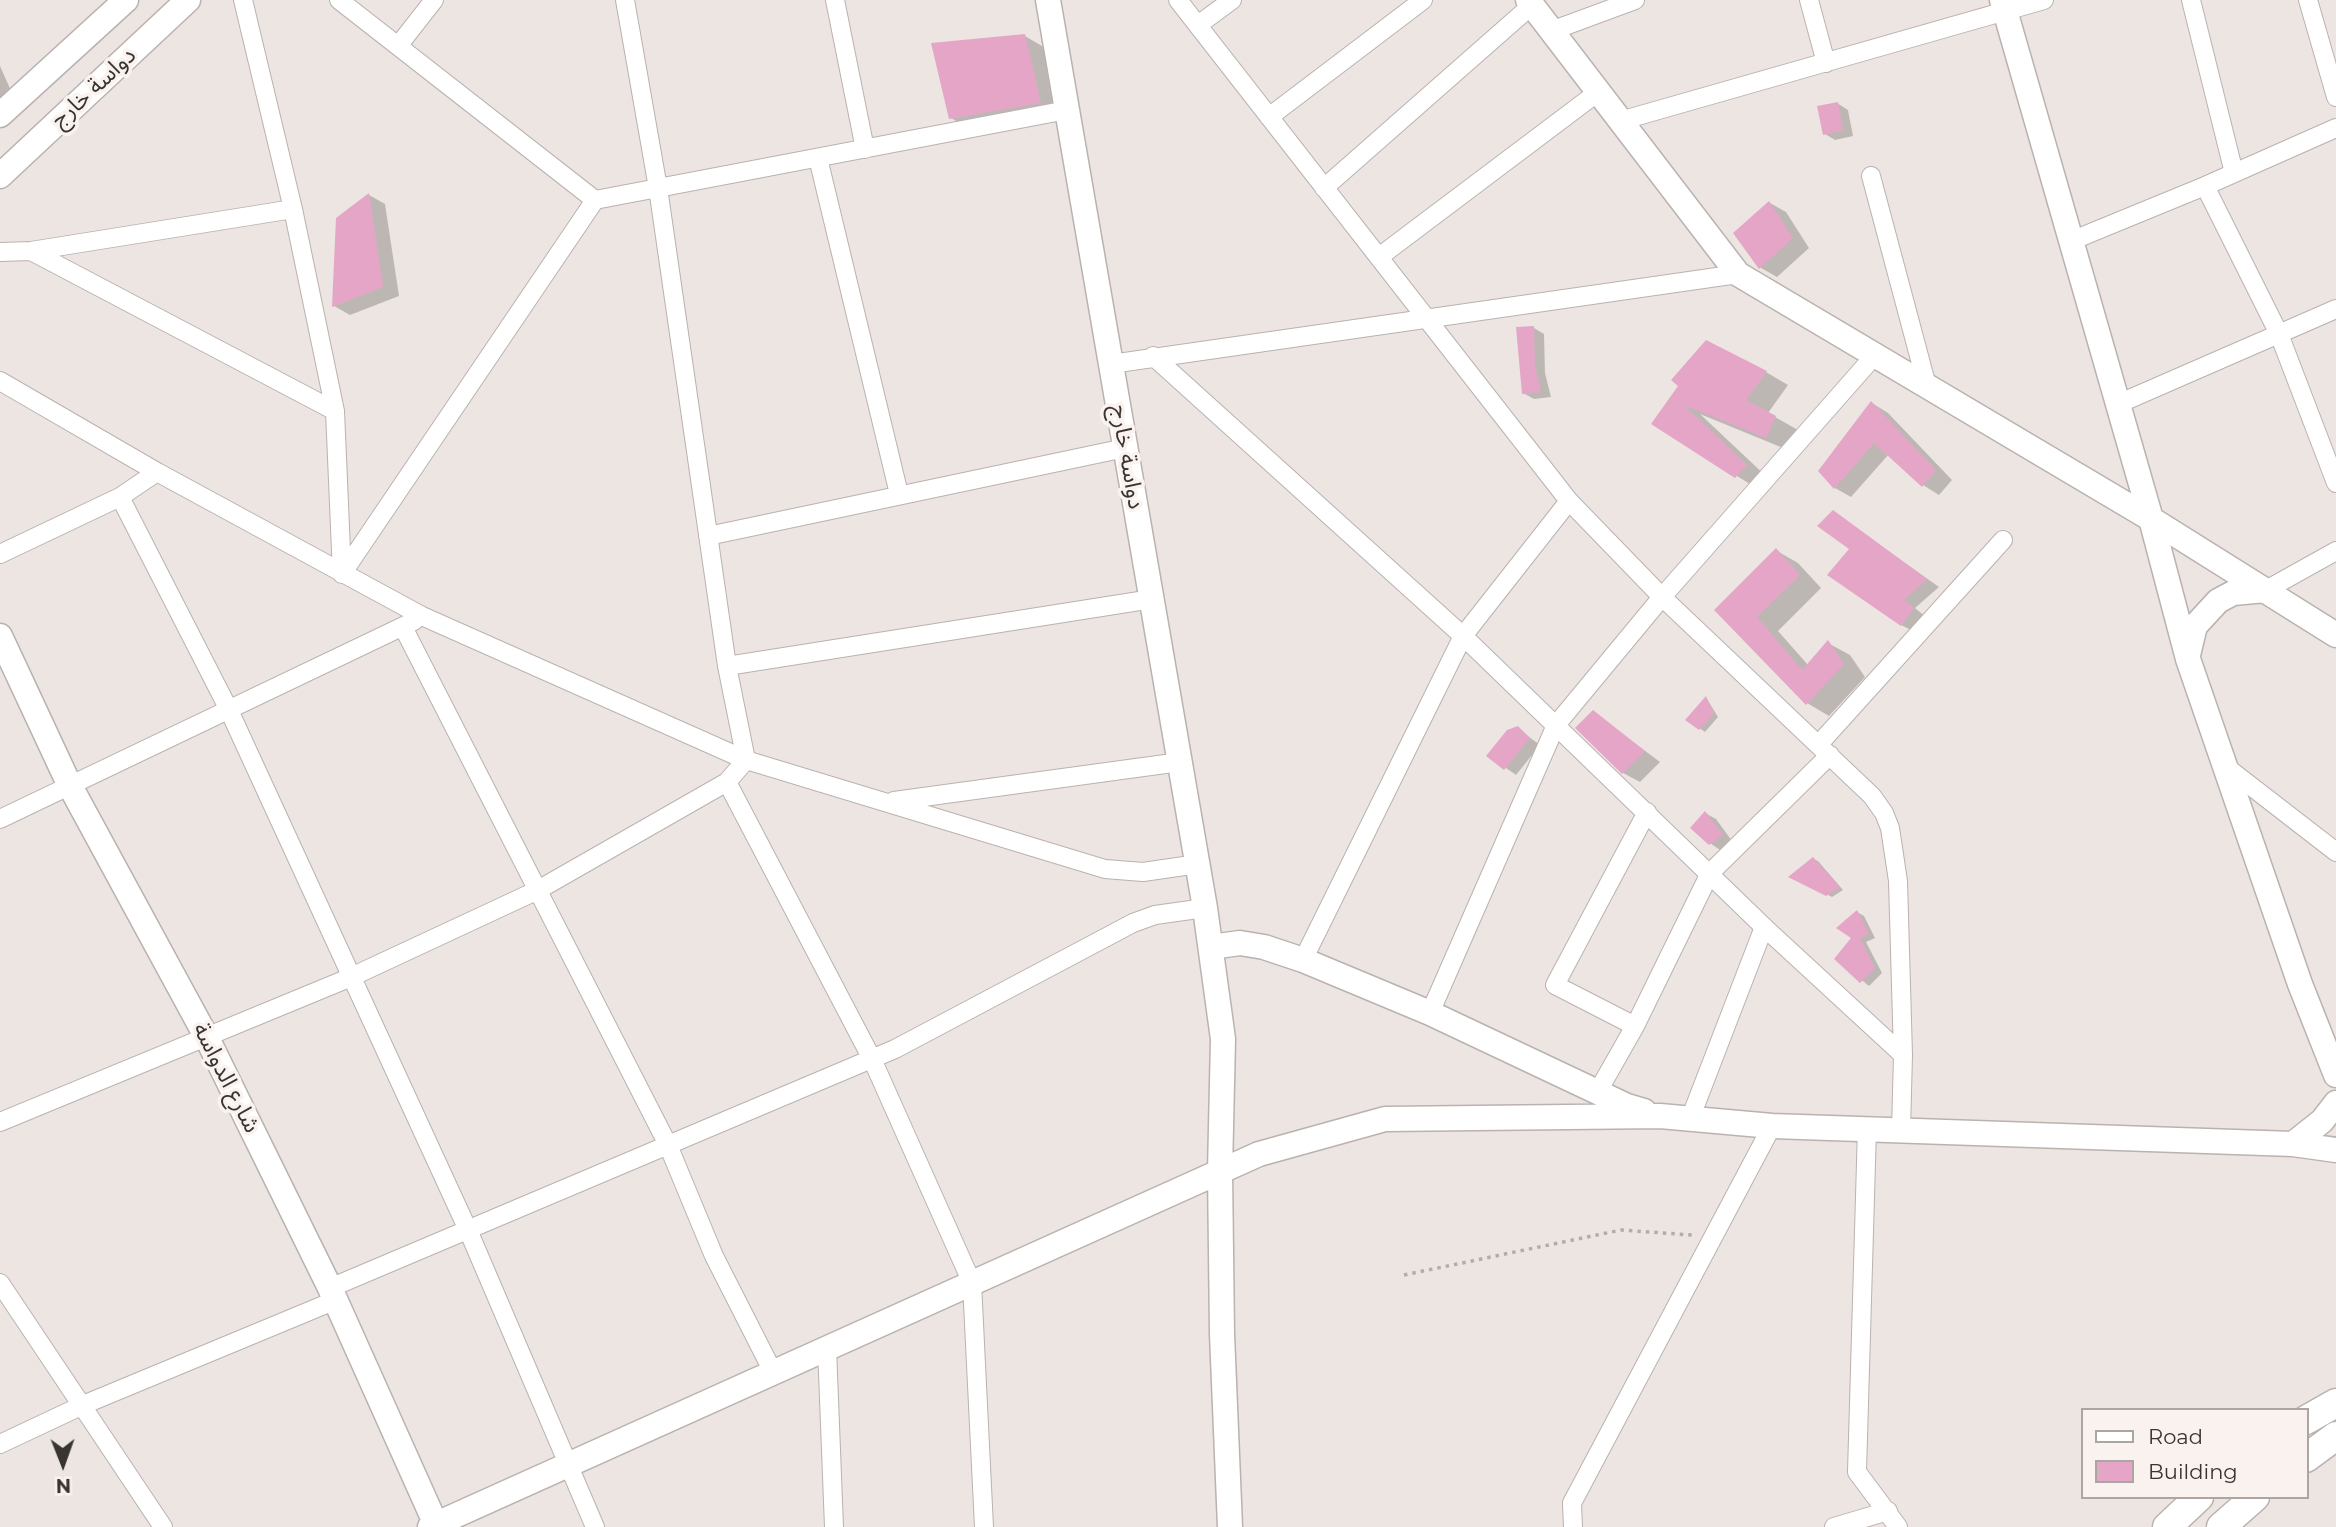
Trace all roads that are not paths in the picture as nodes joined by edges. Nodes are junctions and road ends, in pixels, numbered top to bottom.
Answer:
1 (126, 0) edge
2 (188, 0) edge
3 (243, 0) edge
4 (339, 0) edge
5 (434, 0) edge
6 (625, 0) edge
7 (835, 0) edge
8 (1048, 0) edge
9 (1178, 0) edge
10 (1231, 0) edge
11 (1423, 0) edge
12 (1634, 0) edge
13 (1809, 0) edge
14 (2043, 0) edge
15 (2191, 0) edge
16 (2308, 0) edge
17 (1530, 3) edge
18 (2003, 5) edge
19 (1198, 25) junction
20 (1551, 31) junction
21 (398, 46) junction
22 (1826, 63) junction
23 (1598, 92) junction
24 (2336, 97) edge
25 (1067, 110) junction
26 (0, 115) edge
27 (1269, 117) junction
28 (1620, 121) junction
29 (2336, 129) edge
30 (865, 149) junction
31 (818, 158) junction
32 (2234, 173) junction
33 (0, 176) edge
34 (1871, 176) dead end
35 (2205, 186) junction
36 (659, 188) junction
37 (1324, 188) junction
38 (595, 200) junction
39 (293, 209) junction
40 (2071, 241) junction
41 (31, 251) junction
42 (0, 253) edge
43 (1379, 257) junction
44 (1738, 274) junction
45 (2336, 309) edge
46 (1425, 317) junction
47 (2279, 334) junction
48 (1875, 355) junction
49 (1153, 356) junction
50 (1111, 363) junction
51 (0, 382) edge
52 (1927, 386) junction
53 (2118, 404) junction
54 (335, 411) junction
55 (1125, 447) junction
56 (158, 472) junction
57 (2336, 483) edge
58 (899, 494) junction
59 (120, 497) junction
60 (1569, 501) junction
61 (2151, 519) junction
62 (708, 536) junction
63 (2003, 540) dead end
64 (2336, 551) edge
65 (0, 554) edge
66 (342, 574) junction
67 (2266, 590) junction
68 (1662, 597) junction
69 (1152, 599) junction
70 (422, 616) junction
71 (404, 627) junction
72 (2336, 635) edge
73 (0, 636) edge
74 (1464, 636) junction
75 (2188, 659) junction
76 (727, 666) junction
77 (228, 708) junction
78 (1556, 725) junction
79 (1824, 750) junction
80 (746, 761) junction
81 (1180, 762) junction
82 (2225, 765) junction
83 (727, 782) junction
84 (69, 784) junction
85 (887, 802) junction
86 (1647, 813) junction
87 (0, 819) edge
88 (2336, 852) edge
89 (1198, 864) junction
90 (1710, 873) junction
91 (538, 890) junction
92 (1205, 910) junction
93 (1764, 927) junction
94 (1211, 947) junction
95 (1303, 960) junction
96 (349, 978) junction
97 (1430, 1013) junction
98 (1634, 1026) junction
99 (207, 1038) junction
100 (1903, 1055) junction
101 (872, 1059) junction
102 (2336, 1075) edge
103 (1597, 1093) junction
104 (2336, 1103) edge
105 (1660, 1116) junction
106 (1690, 1119) junction
107 (0, 1122) edge
108 (1772, 1126) junction
109 (1867, 1128) junction
110 (1901, 1129) junction
111 (2293, 1144) junction
112 (668, 1145) junction
113 (2336, 1150) edge
114 (1220, 1171) junction
115 (468, 1230) junction
116 (0, 1283) edge
117 (972, 1283) junction
118 (333, 1294) junction
119 (827, 1348) junction
120 (773, 1372) junction
121 (2336, 1403) edge
122 (83, 1405) junction
123 (2308, 1419) edge
124 (2336, 1436) edge
125 (0, 1444) edge
126 (2308, 1457) edge
127 (566, 1465) junction
128 (2197, 1499) edge
129 (2253, 1499) edge
130 (1888, 1511) junction
131 (434, 1526) edge
132 (163, 1527) edge
133 (595, 1527) edge
134 (834, 1527) edge
135 (984, 1527) edge
136 (1230, 1527) edge
137 (1573, 1527) edge
138 (1834, 1527) edge
139 (1898, 1527) edge
140 (2167, 1527) edge
141 (2221, 1527) edge

1 - 26 street, دواسة خارج
2 - 33 street, دواسة خارج
3 - 39 street
4 - 21 street
5 - 21 street
6 - 36 street
7 - 30 street
8 - 25 street, دواسة خارج
9 - 19 street
10 - 19 street
11 - 27 street
12 - 20 street
13 - 22 street
14 - 18 street
15 - 32 street
16 - 24 street
17 - 20 street
17 - 37 street
18 - 22 street
18 - 40 street
19 - 27 street
20 - 23 street
21 - 38 street
22 - 28 street
23 - 28 street
23 - 43 street
25 - 30 street
25 - 50 street, دواسة خارج
27 - 37 street
28 - 44 street
29 - 32 street
30 - 31 street
31 - 36 street
31 - 58 street
32 - 35 street
34 - 52 street
35 - 40 street
35 - 47 street
36 - 38 street
36 - 62 street
37 - 43 street
38 - 66 street
39 - 41 street
39 - 54 street
40 - 53 street
41 - 42 street
41 - 54 street
43 - 46 street
44 - 46 street
44 - 48 street
45 - 47 street
46 - 49 street
46 - 60 street
47 - 53 street
47 - 57 street
48 - 52 street
48 - 68 street
49 - 50 street
49 - 74 street
50 - 55 street, دواسة خارج
51 - 56 street
52 - 61 street
53 - 61 street
54 - 66 street
55 - 58 street
55 - 69 street, دواسة خارج
56 - 59 street
56 - 66 street
58 - 62 street
59 - 65 street
59 - 77 street
60 - 68 street
60 - 74 street
61 - 67 street
61 - 75 street
62 - 76 street
63 - 79 street
64 - 67 street
66 - 70 street
67 - 72 street
67 - 75 street
68 - 78 street
68 - 79 street
69 - 76 street
69 - 81 street, دواسة خارج
70 - 71 street
70 - 80 street
71 - 77 street
71 - 91 street
73 - 84 street, شارع الدواسة
74 - 78 street
74 - 95 street
75 - 82 street
76 - 80 street
77 - 84 street
77 - 96 street
78 - 86 street
78 - 97 street
79 - 90 street
79 - 100 street
80 - 83 street
80 - 85 street
81 - 85 street
81 - 89 street, دواسة خارج
82 - 88 street
82 - 102 street
83 - 91 street
83 - 101 street
84 - 87 street
84 - 99 street, شارع الدواسة
85 - 89 street
86 - 90 street
86 - 98 street
89 - 92 street, دواسة خارج
90 - 93 street
90 - 98 street
91 - 96 street
91 - 112 street
92 - 94 street, دواسة خارج
92 - 101 street
93 - 100 street
93 - 106 street
94 - 95 street
94 - 114 street, دواسة خارج
95 - 97 street
96 - 99 street
96 - 115 street
97 - 103 street
98 - 103 street
99 - 107 street
99 - 118 street, شارع الدواسة
100 - 110 street
101 - 112 street
101 - 117 street
103 - 105 street
104 - 111 street
105 - 106 street
105 - 114 street
106 - 108 street
108 - 109 street
108 - 137 street
109 - 110 street
109 - 130 street
110 - 111 street
111 - 113 street
112 - 115 street
112 - 120 street
114 - 117 street
114 - 136 street, دواسة خارج
115 - 118 street
115 - 127 street
116 - 122 street
117 - 119 street
117 - 135 street
118 - 122 street
118 - 131 street, شارع الدواسة
119 - 120 street
119 - 134 street
120 - 127 street
121 - 123 main road
122 - 125 street
122 - 132 street
124 - 126 main road
127 - 131 street
127 - 133 street
128 - 140 main road
129 - 141 main road
130 - 138 street
130 - 139 street

